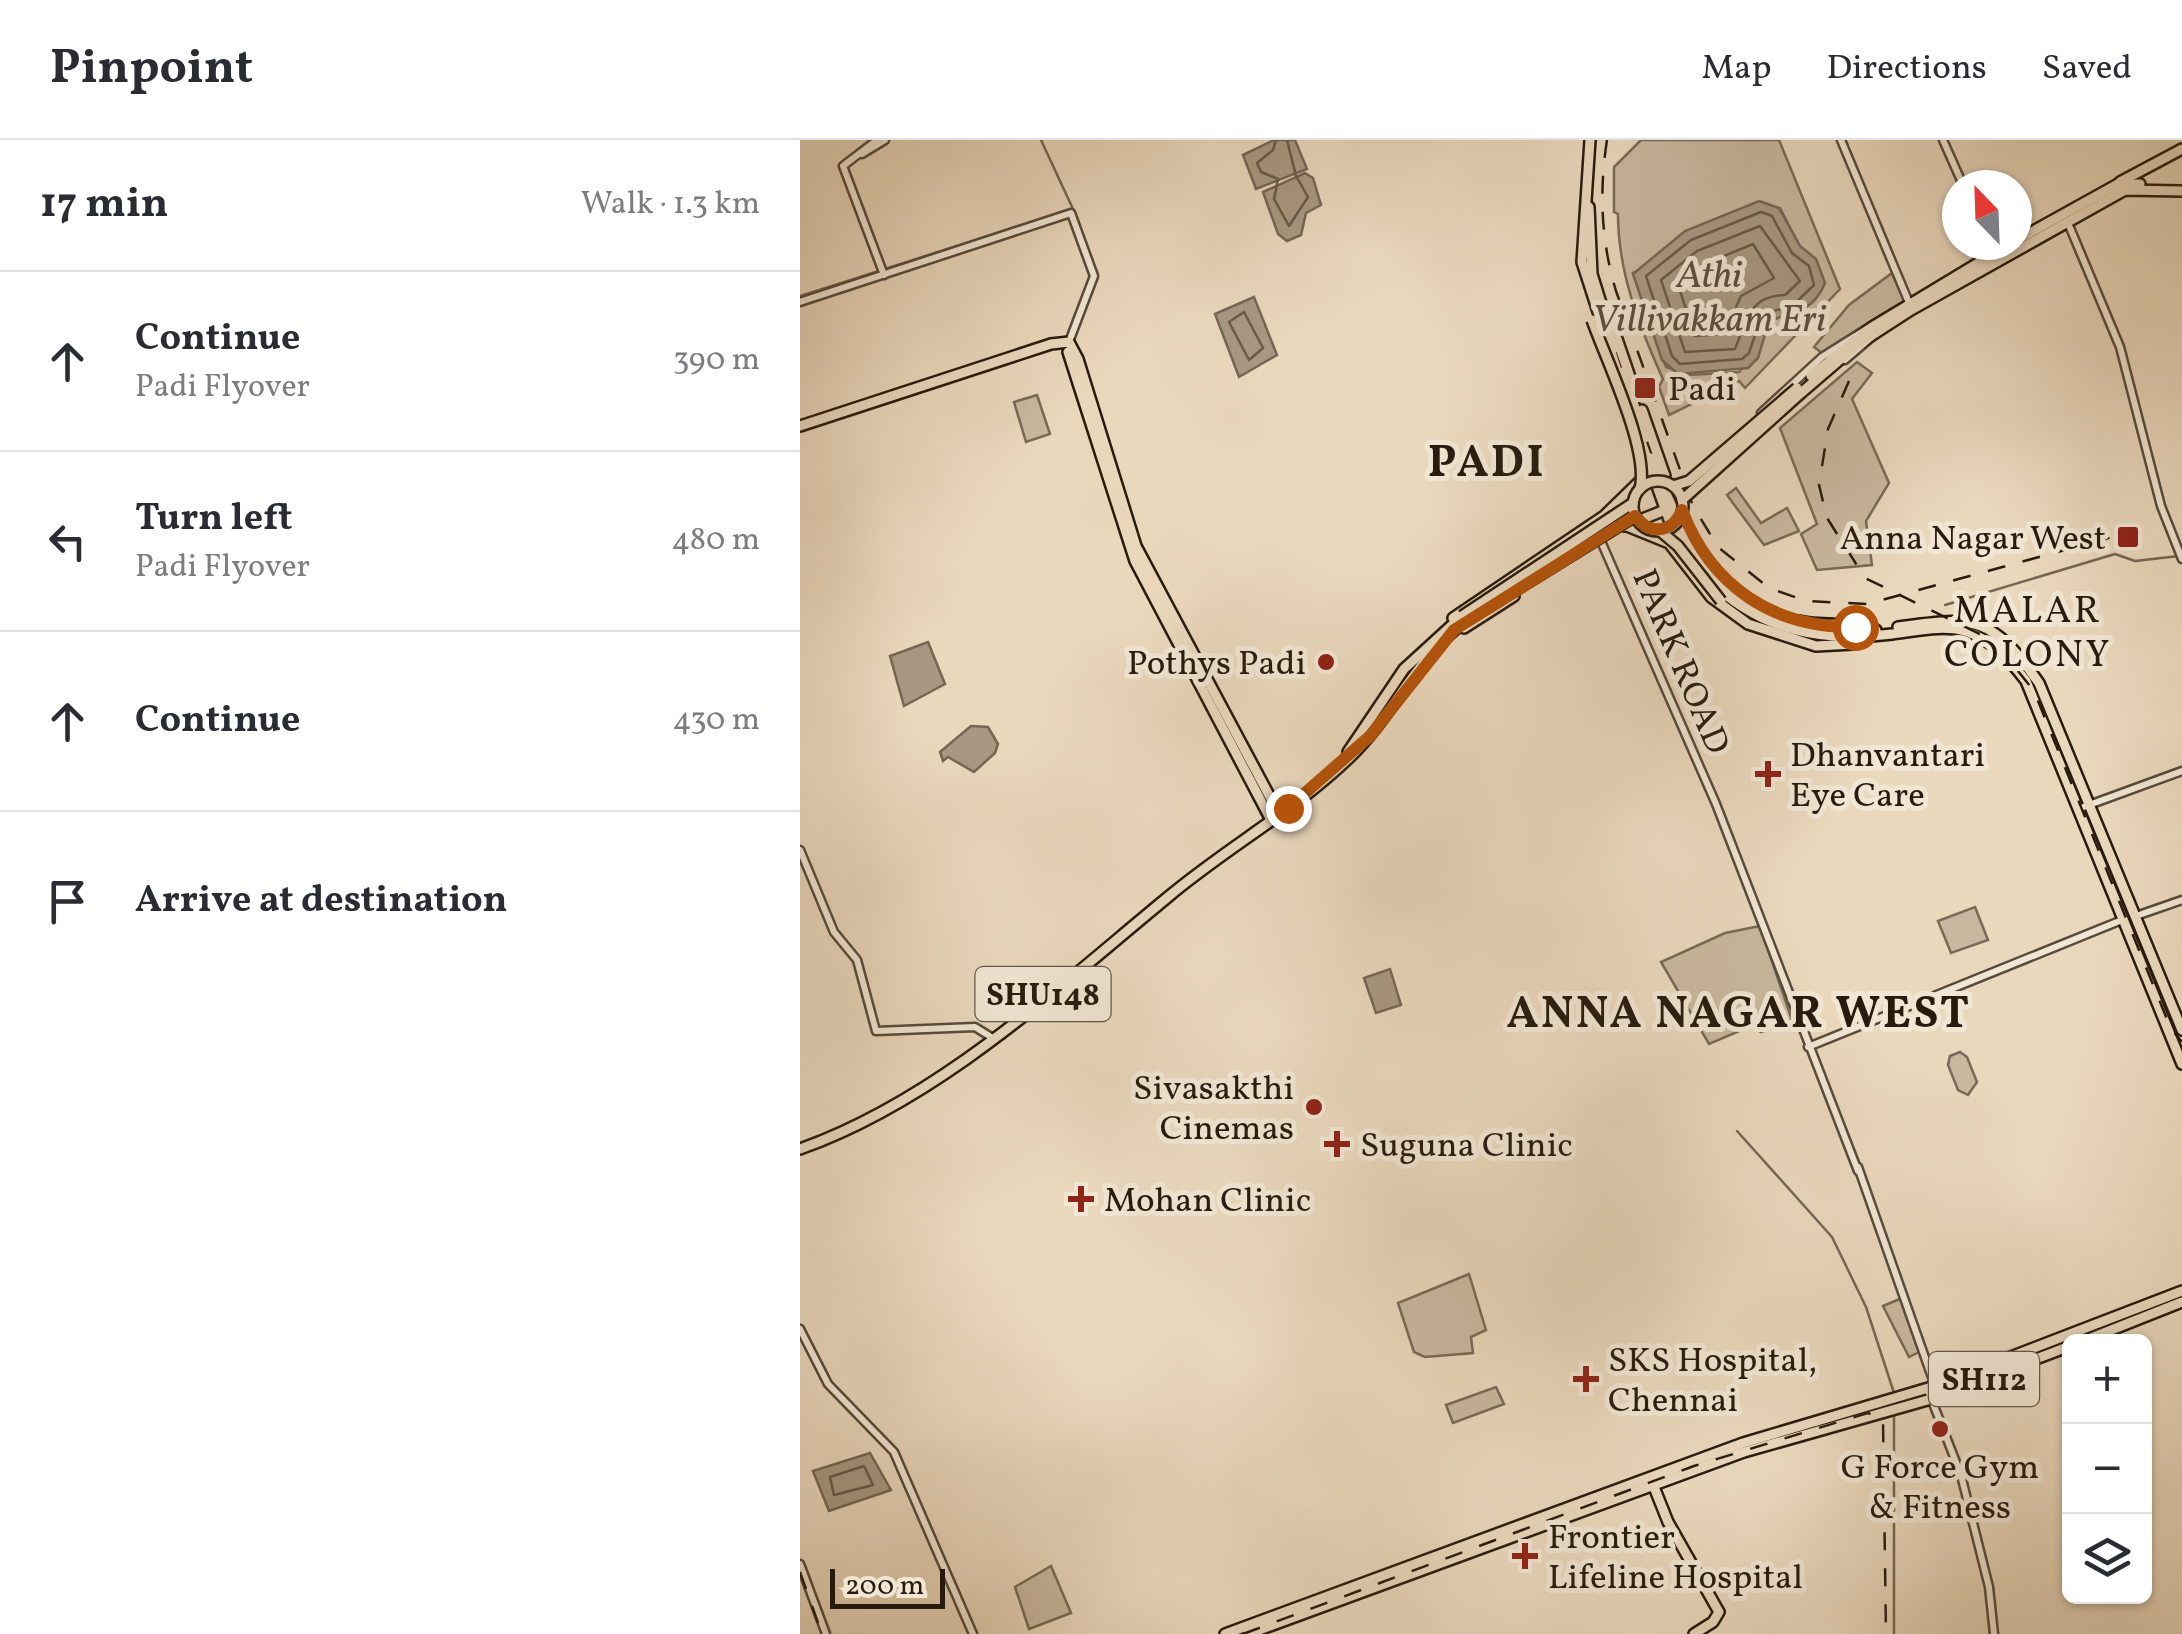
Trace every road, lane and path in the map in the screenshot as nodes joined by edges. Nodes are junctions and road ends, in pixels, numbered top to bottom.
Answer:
1 (875, 140) edge
2 (885, 140) edge
3 (1592, 140) edge
4 (1841, 140) edge
5 (1944, 140) edge
6 (2182, 149) edge
7 (856, 155) junction
8 (2149, 164) junction
9 (1957, 170) edge
10 (2122, 186) junction
11 (2139, 186) junction
12 (2182, 189) edge
13 (2068, 223) junction
14 (2032, 232) edge
15 (1979, 260) edge
16 (882, 270) junction
17 (800, 302) edge
18 (1591, 302) junction
19 (1911, 307) junction
20 (1604, 313) junction
21 (1868, 335) junction
22 (1068, 342) junction
23 (1076, 362) junction
24 (800, 428) edge
25 (1649, 468) junction
26 (1670, 484) junction
27 (1640, 489) junction
28 (1634, 503) junction
29 (1682, 505) junction
30 (1665, 510) junction
31 (1604, 516) junction
32 (1635, 516) junction
33 (1627, 526) junction
34 (1659, 530) junction
35 (1612, 532) junction
36 (1600, 539) junction
37 (1688, 551) junction
38 (2181, 556) edge
39 (1678, 557) junction
40 (1465, 618) junction
41 (1453, 626) junction
42 (1876, 630) junction
43 (1854, 642) junction
44 (2182, 771) edge
45 (2089, 804) junction
46 (2078, 809) junction
47 (1274, 815) junction
48 (800, 850) edge
49 (2182, 900) edge
50 (2136, 916) junction
51 (2122, 920) junction
52 (2182, 1030) edge
53 (990, 1036) junction
54 (1810, 1046) junction
55 (2182, 1064) edge
56 (800, 1146) edge
57 (2182, 1292) edge
58 (2182, 1302) edge
59 (800, 1329) edge
60 (2101, 1334) edge
61 (2062, 1349) edge
62 (1933, 1392) junction
63 (1652, 1480) junction
64 (800, 1564) edge
65 (826, 1634) edge
66 (973, 1634) edge
67 (1225, 1634) edge
68 (1248, 1634) edge
69 (1694, 1634) edge
70 (1994, 1634) edge

1 - 7 street
2 - 7 street
3 - 18 main road
3 - 20 main road
4 - 19 street
5 - 9 street
6 - 8 main road
7 - 16 street
8 - 10 main road
8 - 11 main road
10 - 11 main road
10 - 13 main road
10 - 14 main road
11 - 12 main road
13 - 19 main road
13 - 38 street
15 - 19 main road
16 - 17 street
16 - 22 street
18 - 25 main road
18 - 27 main road, bridge
19 - 21 main road
20 - 26 main road
20 - 42 main road
21 - 21 street
21 - 26 main road, bridge
21 - 29 main road, bridge
22 - 23 main road
22 - 24 main road
23 - 24 main road
23 - 47 main road
25 - 30 main road
25 - 31 main road
26 - 27 main road, bridge
26 - 29 main road, bridge
27 - 28 main road, bridge
28 - 32 main road, bridge
28 - 40 main road, SHU148, bridge
29 - 34 main road, bridge
29 - 42 main road
30 - 33 main road
30 - 37 main road
31 - 35 main road
31 - 41 main road
32 - 34 main road, bridge
32 - 40 main road, SHU148, bridge
33 - 35 main road
33 - 39 main road
34 - 43 main road, bridge
35 - 36 main road
36 - 41 main road
36 - 54 street, PARK ROAD
37 - 39 main road
37 - 43 main road
39 - 43 main road
40 - 41 main road, SHU148
41 - 47 main road, SHU148
42 - 45 main road
43 - 46 main road
44 - 45 street
45 - 46 street
45 - 50 main road
46 - 51 main road
47 - 53 main road, SHU148
48 - 53 street
49 - 50 street
50 - 52 main road
51 - 54 street
51 - 55 main road
53 - 56 main road, SHU148
54 - 62 street, PARK ROAD
57 - 62 main road, SH112
58 - 60 main road, SH112
59 - 66 street
61 - 62 main road, SH112
62 - 63 main road, SH112
62 - 70 street, PARK ROAD
63 - 67 main road, SH112
63 - 68 main road, SH112
63 - 69 main road
64 - 65 street

